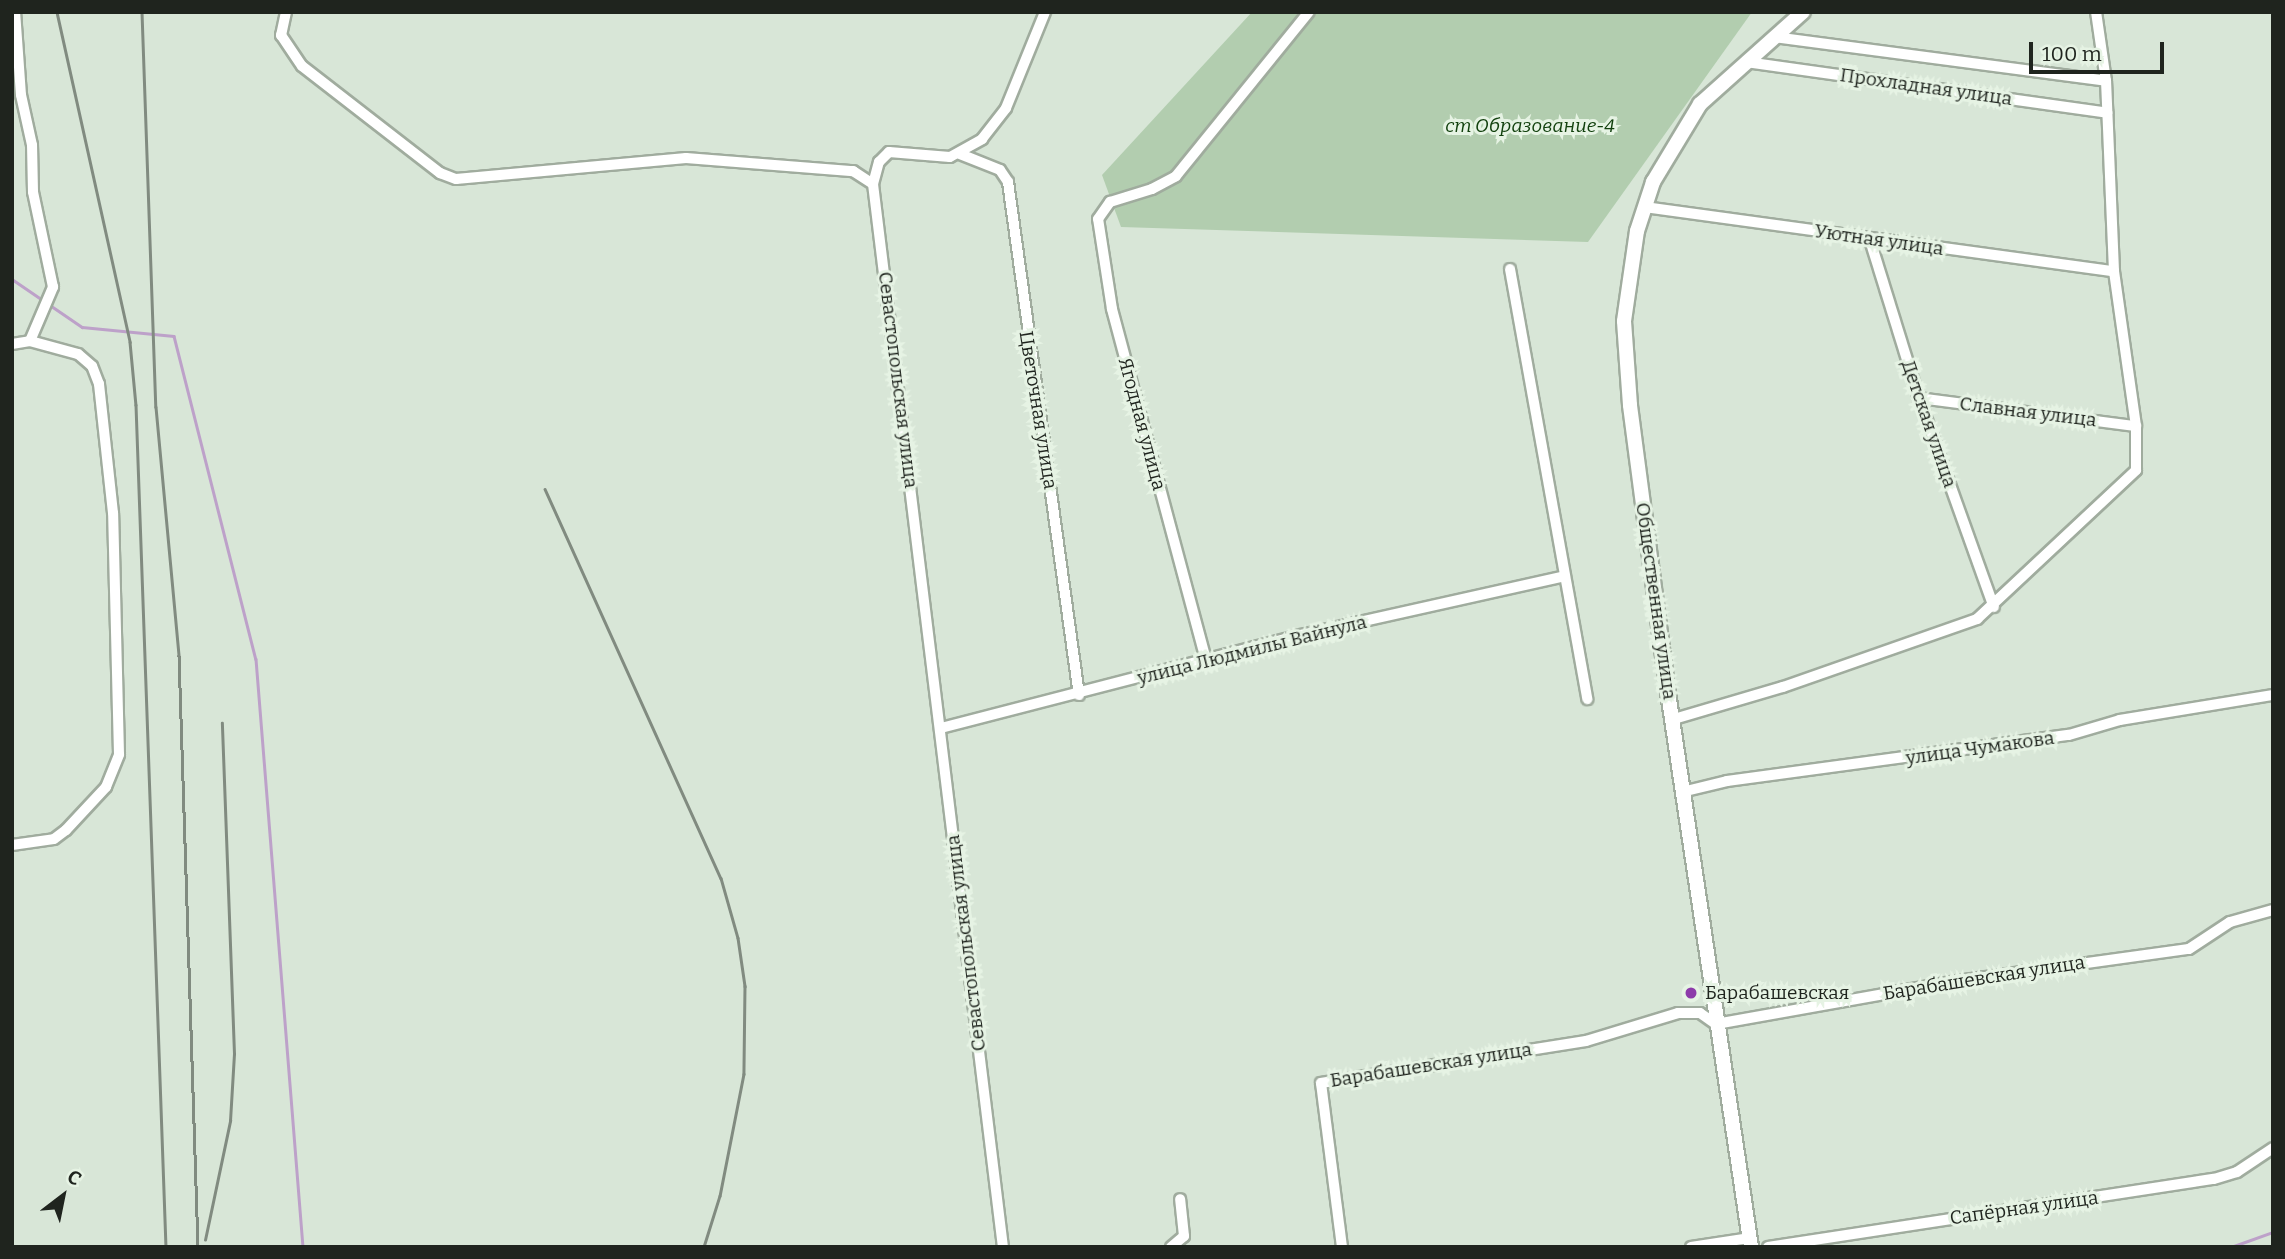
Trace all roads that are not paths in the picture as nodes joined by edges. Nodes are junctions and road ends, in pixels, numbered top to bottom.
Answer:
1 (15, 12) edge
2 (286, 12) edge
3 (1045, 12) edge
4 (1308, 12) edge
5 (1803, 12) edge
6 (2096, 12) edge
7 (1774, 37) junction
8 (1745, 62) junction
9 (2106, 81) junction
10 (2107, 113) junction
11 (960, 154) junction
12 (873, 184) junction
13 (1644, 207) junction
14 (1870, 240) junction
15 (1510, 269) dead end
16 (2114, 271) junction
17 (30, 341) junction
18 (12, 344) edge
19 (1919, 398) junction
20 (2136, 426) junction
21 (1564, 576) junction
22 (1994, 607) junction
23 (1206, 660) junction
24 (1079, 695) junction
25 (2273, 695) edge
26 (1587, 699) dead end
27 (1674, 719) junction
28 (941, 728) junction
29 (1686, 791) junction
30 (12, 845) edge
31 (2273, 910) edge
32 (1716, 1024) junction
33 (2273, 1148) edge
34 (1180, 1199) dead end
35 (1751, 1242) edge
36 (1003, 1247) edge
37 (1171, 1247) edge
38 (1342, 1247) edge
39 (1691, 1247) edge
40 (1768, 1247) edge

1 - 17 street
2 - 12 street
3 - 11 street
4 - 23 street, Ягодная улица
5 - 7 main road, Общественная улица
6 - 9 street
7 - 8 main road, Общественная улица
7 - 9 street
8 - 10 street, Прохладная улица
8 - 13 main road, Общественная улица
9 - 10 street
10 - 16 street
11 - 12 street
11 - 24 street, Цветочная улица
12 - 28 street, Севастопольская улица
13 - 14 street, Уютная улица
13 - 27 main road, Общественная улица
14 - 16 street, Уютная улица
14 - 19 street, Детская улица
15 - 21 street
16 - 20 street
17 - 18 street
17 - 30 street
19 - 20 street, Славная улица
19 - 22 street, Детская улица
20 - 22 street
21 - 23 street, улица Людмилы Вайнула
21 - 26 street
22 - 27 street
23 - 24 street, улица Людмилы Вайнула
24 - 28 street, улица Людмилы Вайнула
25 - 29 street, улица Чумакова
27 - 29 main road, Общественная улица
28 - 36 street, Севастопольская улица
29 - 32 main road, Общественная улица
31 - 32 street, Барабашевская улица
32 - 35 main road, Общественная улица
32 - 38 street, Барабашевская улица
33 - 40 street, Сапёрная улица
34 - 37 street
35 - 39 street

